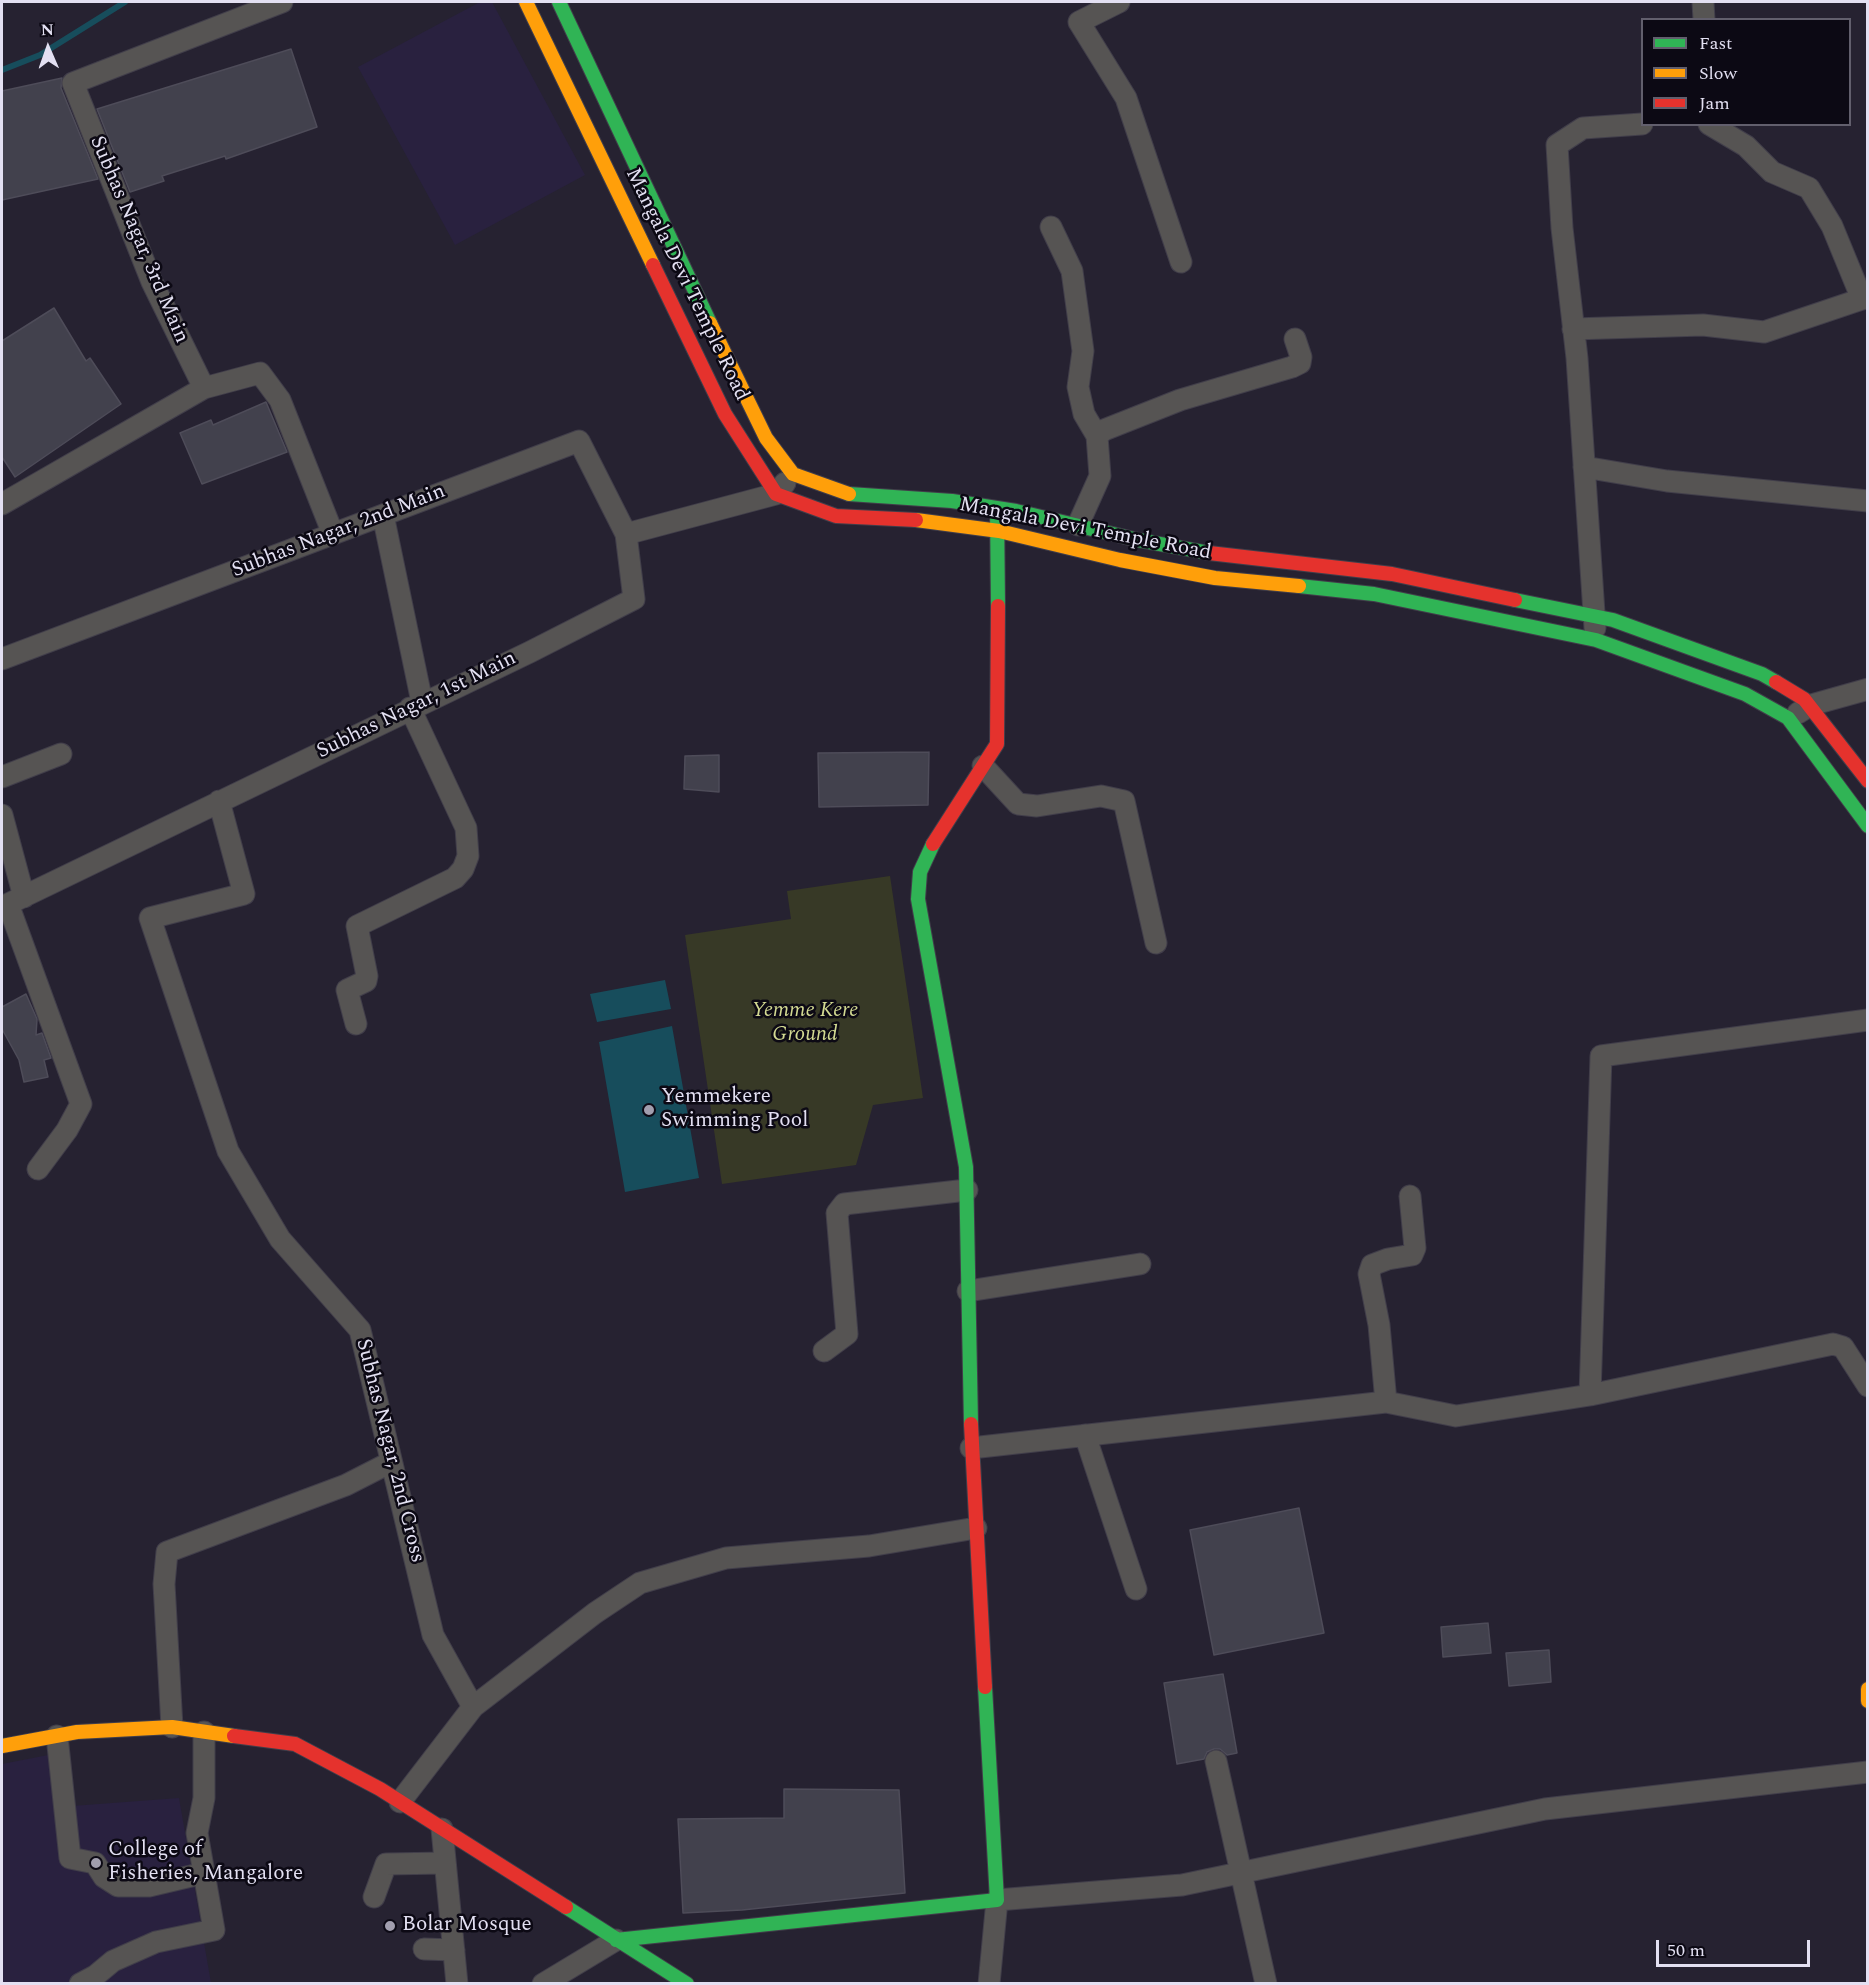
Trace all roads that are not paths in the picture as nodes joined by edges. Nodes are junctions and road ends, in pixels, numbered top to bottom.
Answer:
1 (282, 2) edge
2 (525, 2) edge
3 (559, 2) edge
4 (1119, 2) edge
5 (1703, 2) edge
6 (1704, 18) edge
7 (1641, 124) edge
8 (1712, 126) edge
9 (1051, 227) dead end
10 (1182, 262) dead end
11 (1865, 298) edge
12 (1573, 329) junction
13 (1296, 339) dead end
14 (204, 388) junction
15 (1097, 436) junction
16 (1584, 467) junction
17 (793, 474) junction
18 (776, 494) junction
19 (1868, 501) edge
20 (2, 503) edge
21 (997, 508) junction
22 (383, 515) junction
23 (1078, 525) junction
24 (999, 531) junction
25 (333, 534) junction
26 (626, 534) junction
27 (1595, 616) junction
28 (1596, 640) junction
29 (2, 659) edge
30 (1868, 689) edge
31 (416, 705) junction
32 (1811, 705) junction
33 (1788, 718) junction
34 (61, 754) dead end
35 (983, 766) junction
36 (2, 777) edge
37 (1868, 781) edge
38 (219, 801) junction
39 (2, 815) edge
40 (1868, 825) edge
41 (11, 902) edge
42 (1156, 944) dead end
43 (1868, 1020) edge
44 (356, 1023) dead end
45 (38, 1168) dead end
46 (967, 1190) junction
47 (1410, 1196) dead end
48 (1140, 1264) dead end
49 (968, 1291) junction
50 (824, 1351) dead end
51 (1868, 1386) edge
52 (1590, 1395) junction
53 (1386, 1402) junction
54 (1085, 1435) junction
55 (971, 1448) junction
56 (392, 1462) junction
57 (976, 1527) junction
58 (1136, 1589) dead end
59 (1868, 1689) edge
60 (1868, 1701) edge
61 (472, 1707) junction
62 (172, 1727) junction
63 (204, 1732) junction
64 (57, 1736) junction
65 (2, 1746) edge
66 (1216, 1761) dead end
67 (1868, 1772) edge
68 (400, 1802) junction
69 (442, 1829) junction
70 (445, 1863) junction
71 (204, 1873) junction
72 (1241, 1873) junction
73 (374, 1897) dead end
74 (997, 1900) junction
75 (616, 1940) junction
76 (424, 1949) dead end
77 (454, 1950) junction
78 (80, 1983) edge
79 (457, 1983) edge
80 (543, 1983) edge
81 (687, 1983) edge
82 (989, 1983) edge
83 (1266, 1983) edge

1 - 14 street, Subhas Nagar, 3rd Main
2 - 18 main road, Mangala Devi Temple Road
3 - 17 main road, Mangala Devi Temple Road
4 - 10 street
5 - 6 street
7 - 12 street
8 - 11 street
9 - 15 street
11 - 12 street
12 - 16 street
13 - 15 street
14 - 20 street
14 - 25 street
15 - 23 street
16 - 19 street
16 - 27 street
17 - 18 street
17 - 21 main road, Mangala Devi Temple Road
18 - 24 main road, Mangala Devi Temple Road
18 - 26 street
21 - 23 main road, Mangala Devi Temple Road
21 - 24 main road
22 - 25 street, Subhas Nagar, 2nd Main
22 - 26 street, Subhas Nagar, 2nd Main
22 - 31 street
23 - 27 main road, Mangala Devi Temple Road
24 - 28 main road, Mangala Devi Temple Road
24 - 35 main road
25 - 29 street, Subhas Nagar, 2nd Main
26 - 31 street, Subhas Nagar, 1st Main
27 - 28 street
27 - 32 main road, Mangala Devi Temple Road
28 - 33 main road, Mangala Devi Temple Road
30 - 32 street
31 - 38 street, Subhas Nagar, 1st Main
31 - 44 street
32 - 33 street
32 - 37 main road, Mangala Devi Temple Road
33 - 40 main road, Mangala Devi Temple Road
34 - 36 street
35 - 42 street
35 - 46 main road
38 - 41 street, Subhas Nagar, 1st Main
38 - 56 street, Subhas Nagar, 2nd Cross
39 - 41 street
41 - 45 street
43 - 52 street
46 - 49 main road
46 - 50 street
47 - 53 street
48 - 49 street
49 - 55 main road
51 - 52 street
52 - 53 street
53 - 54 street
54 - 55 street
54 - 58 street
55 - 57 main road
56 - 61 street, Subhas Nagar, 2nd Cross
56 - 62 street
57 - 61 street
57 - 74 main road
59 - 60 main road
61 - 68 street
62 - 63 main road
62 - 64 main road
63 - 68 main road
63 - 71 street
64 - 65 main road
64 - 71 street
66 - 72 street
67 - 72 street
68 - 69 main road
69 - 70 street
69 - 75 main road
70 - 73 street
70 - 77 street
71 - 78 street
72 - 74 street
72 - 83 street
74 - 75 main road
74 - 82 street
75 - 80 street
75 - 81 main road
76 - 77 street
77 - 79 street

